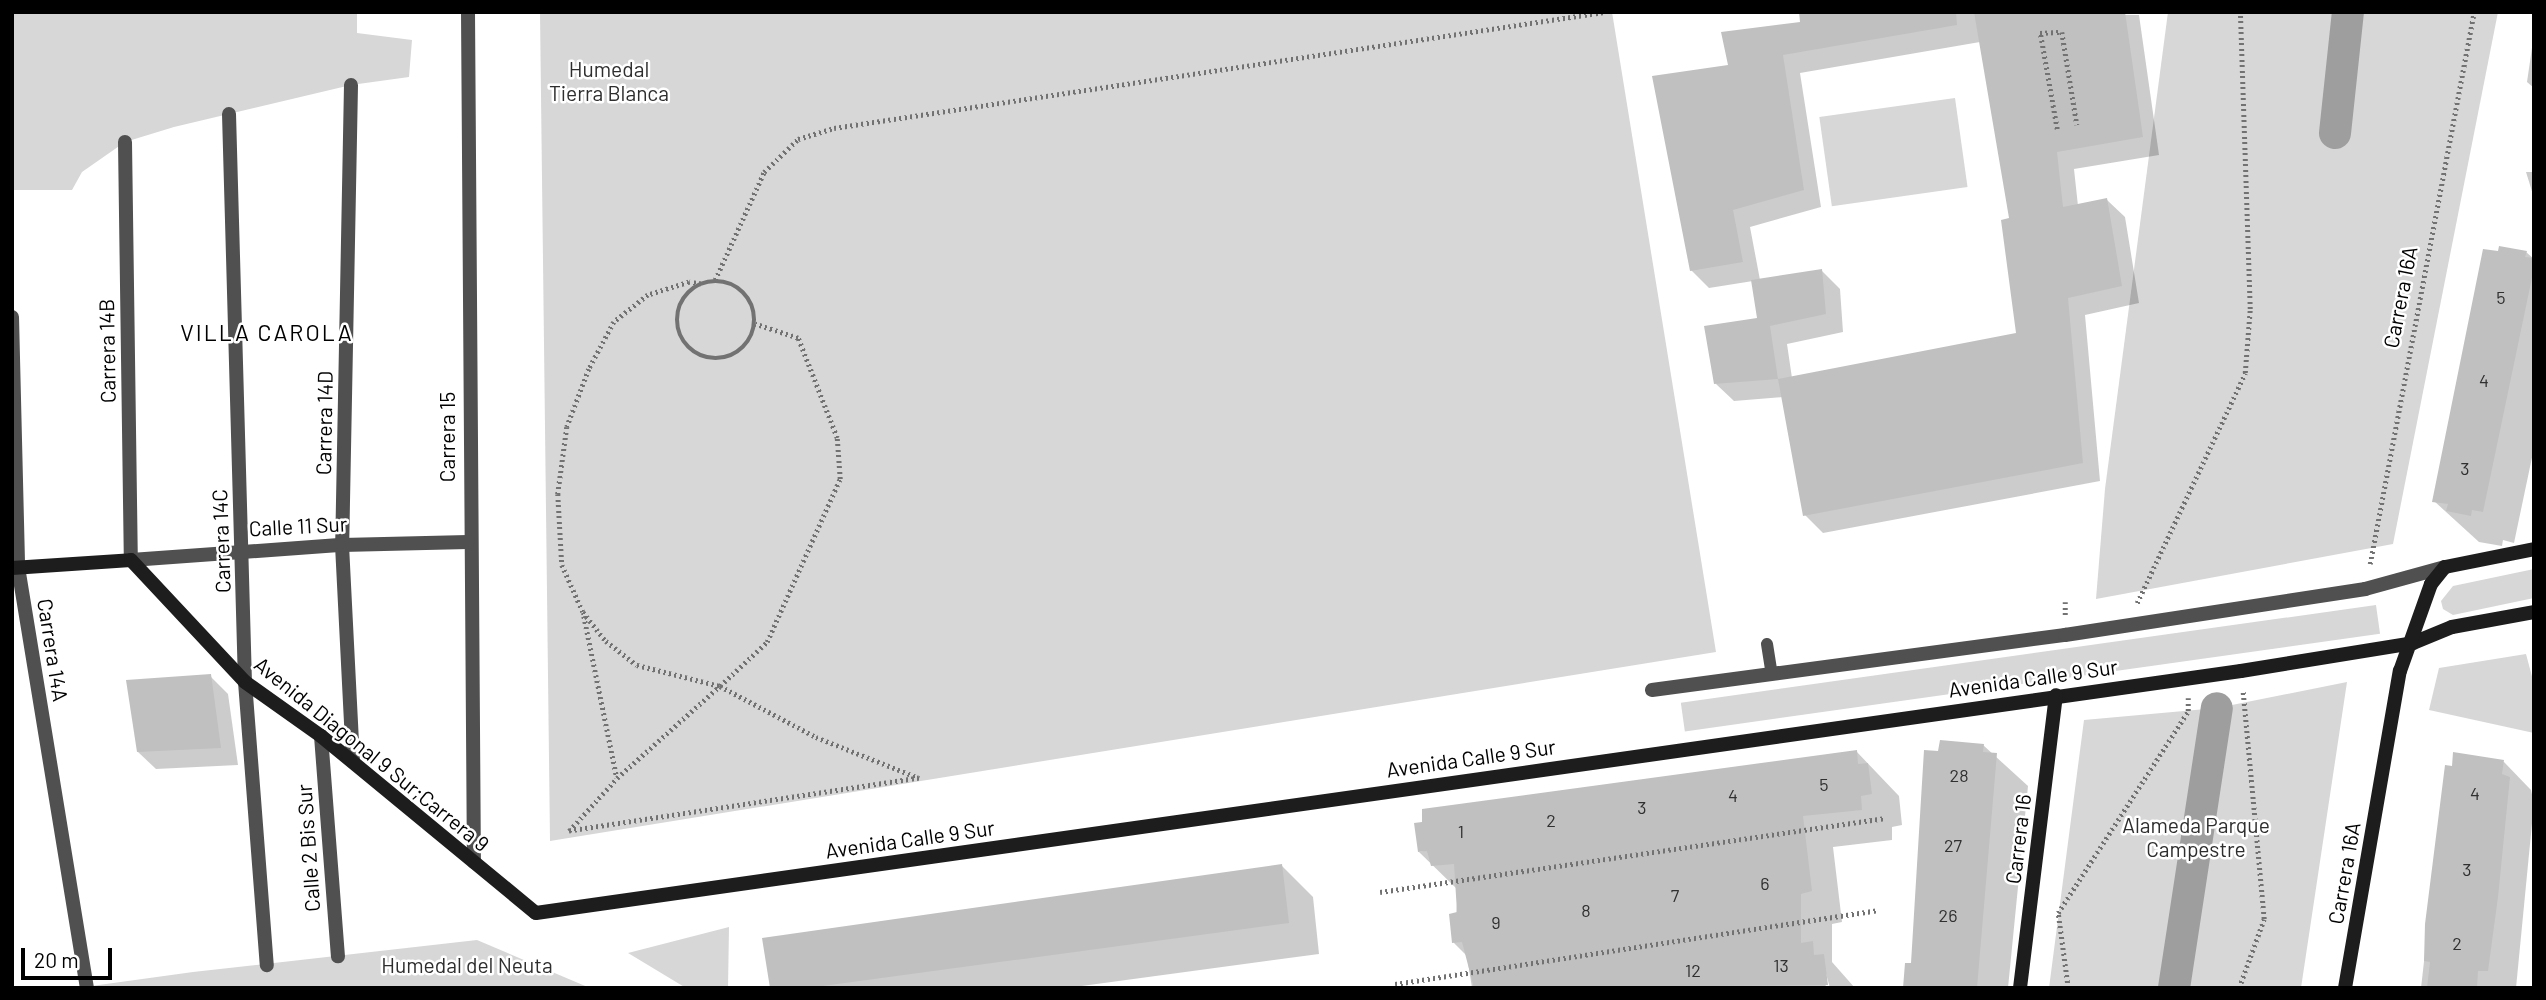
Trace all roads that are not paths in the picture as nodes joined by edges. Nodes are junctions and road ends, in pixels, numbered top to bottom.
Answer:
1 (468, 12) edge
2 (351, 85) dead end
3 (229, 114) dead end
4 (125, 142) dead end
5 (12, 317) edge
6 (14, 445) edge
7 (468, 542) junction
8 (342, 545) junction
9 (2534, 549) edge
10 (242, 550) junction
11 (131, 559) junction
12 (15, 567) edge
13 (2445, 567) junction
14 (2534, 612) edge
15 (2413, 643) junction
16 (1767, 644) dead end
17 (1772, 674) junction
18 (245, 682) junction
19 (1652, 690) dead end
20 (2056, 695) junction
21 (321, 736) junction
22 (353, 762) junction
23 (474, 862) junction
24 (536, 913) joint
25 (338, 956) dead end
26 (267, 965) dead end
27 (87, 988) edge
28 (2020, 988) edge
29 (2345, 988) edge

1 - 7 street, Carrera 15
2 - 8 street, Carrera 14D
3 - 10 street, Carrera 14C
4 - 11 street, Carrera 14B
5 - 6 street, Carrera 14A
6 - 12 street, Carrera 14A
7 - 8 street, Calle 11 Sur
7 - 23 street, Carrera 15
8 - 10 street, Calle 11 Sur
8 - 22 street, Carrera 14D
9 - 13 street
10 - 11 street, Calle 11 Sur
10 - 18 street, Carrera 14C
11 - 12 street
11 - 18 street, Avenida Diagonal 9 Sur;Carrera 9
12 - 27 street, Carrera 14A
13 - 15 street
13 - 17 street
14 - 15 street, Avenida Calle 9 Sur
15 - 20 street, Avenida Calle 9 Sur
15 - 29 street, Carrera 16A
16 - 17 lane
17 - 19 street
18 - 21 street, Avenida Diagonal 9 Sur;Carrera 9
18 - 26 street, Carrera 14C
20 - 24 street, Avenida Calle 9 Sur
20 - 28 street, Carrera 16
21 - 22 street, Avenida Diagonal 9 Sur;Carrera 9
21 - 25 street, Calle 2 Bis Sur
22 - 23 street, Avenida Diagonal 9 Sur;Carrera 9
23 - 24 street, Avenida Diagonal 9 Sur;Carrera 9

